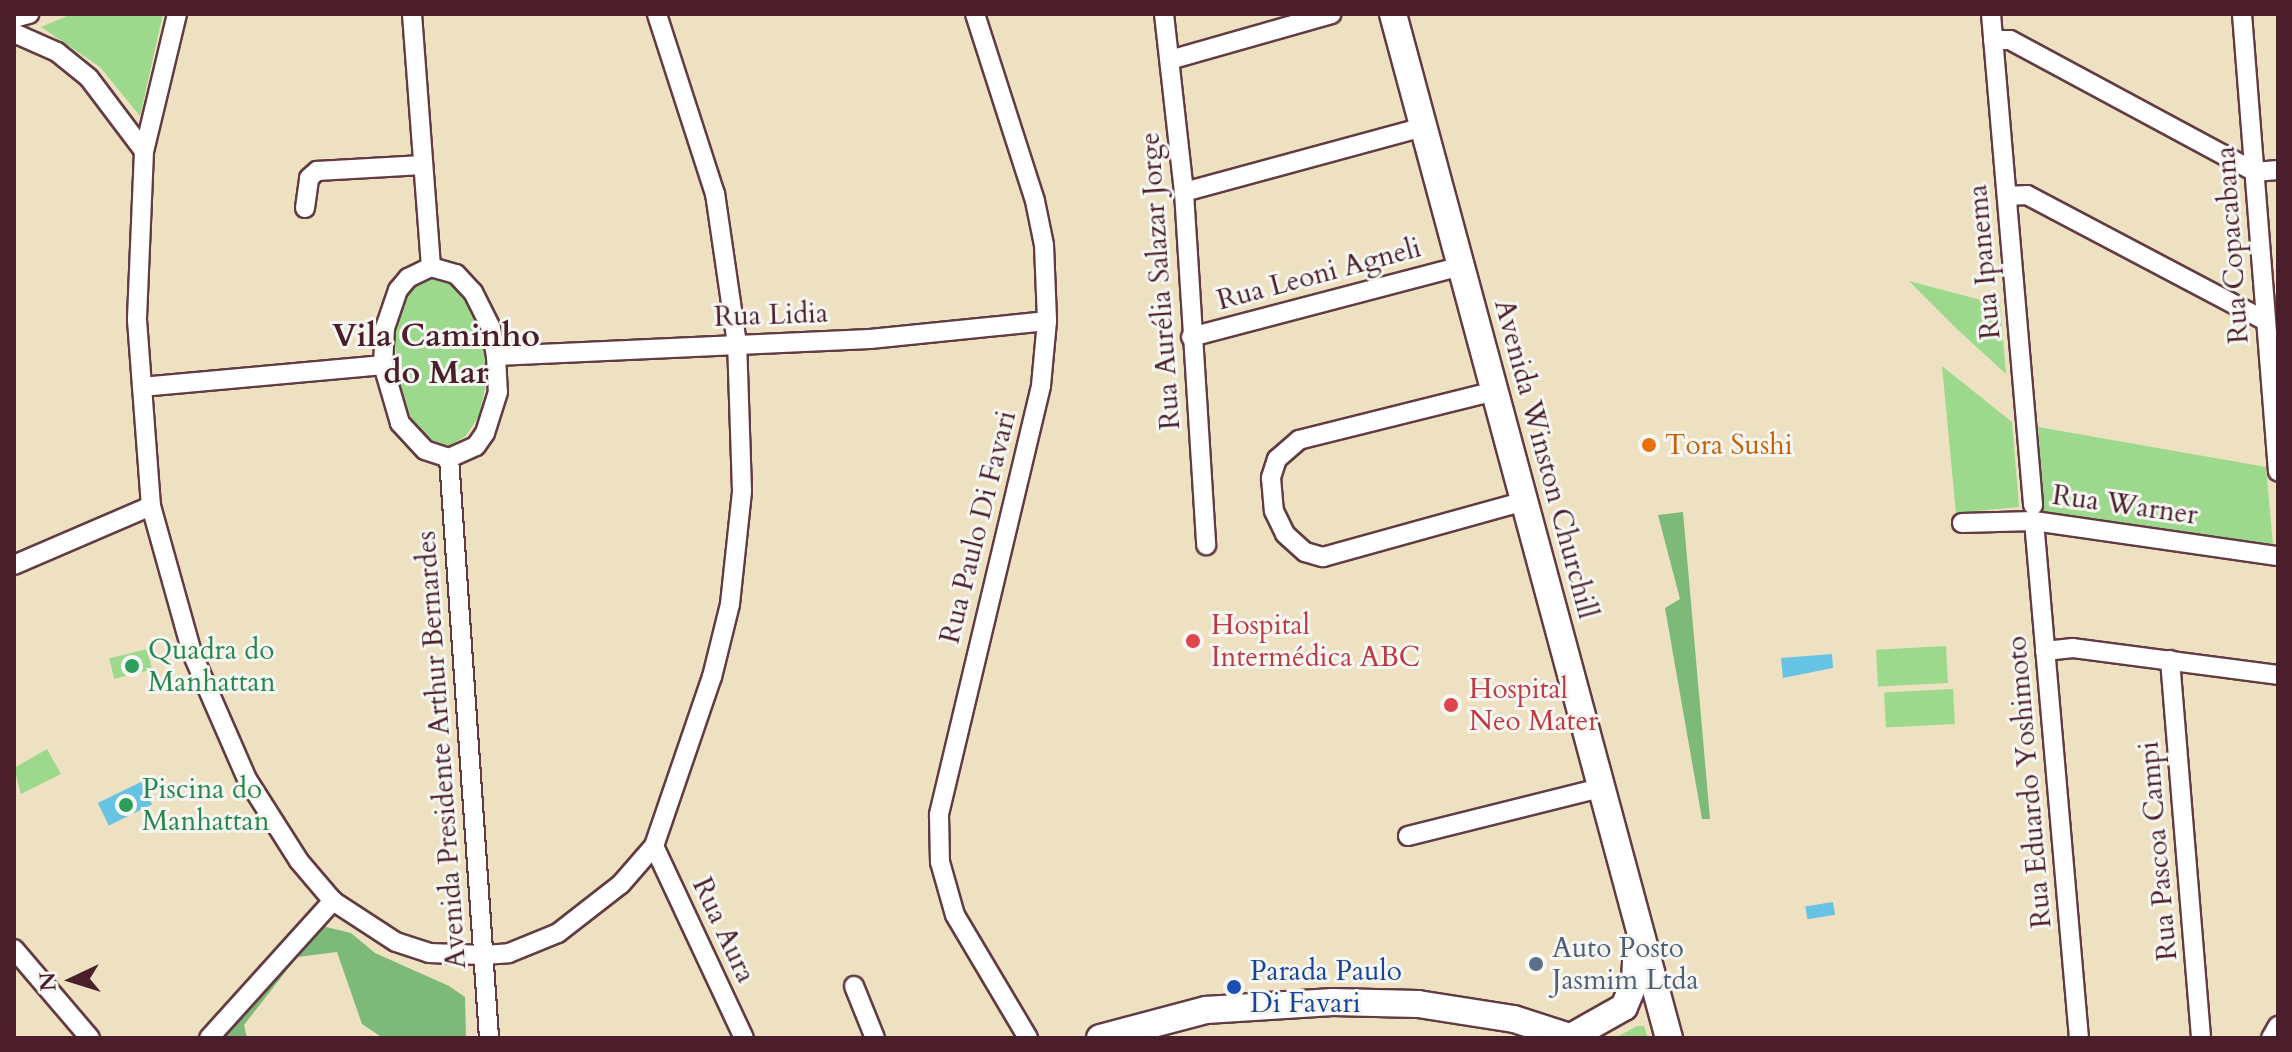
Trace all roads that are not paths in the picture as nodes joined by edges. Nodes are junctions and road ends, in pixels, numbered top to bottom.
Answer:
1 (29, 14) edge
2 (177, 14) edge
3 (412, 14) edge
4 (657, 14) edge
5 (975, 14) edge
6 (1164, 14) edge
7 (1332, 14) edge
8 (1393, 14) edge
9 (1991, 14) edge
10 (2242, 14) edge
11 (14, 18) edge
12 (14, 33) edge
13 (1993, 40) junction
14 (1170, 60) junction
15 (1424, 127) junction
16 (144, 151) junction
17 (423, 165) junction
18 (2278, 170) edge
19 (2255, 172) junction
20 (1184, 192) junction
21 (2007, 196) junction
22 (305, 208) dead end
23 (1461, 266) junction
24 (431, 267) junction
25 (1047, 321) junction
26 (2266, 321) junction
27 (1191, 337) junction
28 (737, 344) junction
29 (496, 356) junction
30 (383, 365) junction
31 (142, 387) junction
32 (1495, 391) junction
33 (449, 458) junction
34 (2278, 472) edge
35 (1525, 501) junction
36 (151, 506) junction
37 (2034, 513) junction
38 (1962, 523) dead end
39 (1206, 545) dead end
40 (2278, 556) edge
41 (14, 565) edge
42 (2045, 651) junction
43 (2170, 660) junction
44 (2278, 675) edge
45 (1601, 788) junction
46 (1408, 836) dead end
47 (654, 846) junction
48 (333, 901) junction
49 (1637, 921) junction
50 (14, 949) edge
51 (483, 955) junction
52 (854, 986) dead end
53 (1617, 1014) junction
54 (2278, 1026) edge
55 (1668, 1033) edge
56 (90, 1038) edge
57 (209, 1038) edge
58 (489, 1038) edge
59 (744, 1038) edge
60 (875, 1038) edge
61 (1028, 1038) edge
62 (1100, 1038) edge
63 (1571, 1038) edge
64 (2079, 1038) edge
65 (2201, 1038) edge
66 (2271, 1038) edge

1 - 11 street
2 - 16 street
3 - 17 street
4 - 28 street
5 - 25 street, Rua Paulo Di Favari
6 - 14 street, Rua Aurélia Salazar Jorge
7 - 14 street
8 - 15 main road, Avenida Winston Churchill
9 - 13 street, Rua Ipanema
10 - 19 street, Rua Copacabana
12 - 16 street
13 - 19 street
13 - 21 street, Rua Ipanema
14 - 20 street, Rua Aurélia Salazar Jorge
15 - 20 street
15 - 23 main road, Avenida Winston Churchill
16 - 31 street
17 - 22 street
17 - 24 street
18 - 19 street
19 - 26 street, Rua Copacabana
20 - 27 street, Rua Aurélia Salazar Jorge
21 - 26 street
21 - 37 street, Rua Ipanema
23 - 27 street, Rua Leoni Agneli
23 - 32 main road, Avenida Winston Churchill
24 - 29 street
24 - 30 street
25 - 28 street, Rua Lidia
25 - 61 street, Rua Paulo Di Favari
26 - 34 street, Rua Copacabana
27 - 39 street, Rua Aurélia Salazar Jorge
28 - 29 street, Rua Lidia
28 - 47 street
29 - 33 street
30 - 31 street
30 - 33 street
31 - 36 street
32 - 35 main road, Avenida Winston Churchill
32 - 35 street
33 - 51 street, Avenida Presidente Arthur Bernardes
35 - 45 main road, Avenida Winston Churchill
36 - 41 street
36 - 48 street
37 - 38 street, Rua Warner
37 - 40 street, Rua Warner
37 - 42 street, Rua Eduardo Yoshimoto
42 - 43 street
42 - 64 street, Rua Eduardo Yoshimoto
43 - 44 street
43 - 65 street, Rua Pascoa Campi
45 - 46 street
45 - 49 main road, Avenida Winston Churchill
47 - 51 street
47 - 59 street, Rua Aura
48 - 51 street
48 - 57 street
49 - 53 main road, Avenida Winston Churchill
49 - 55 main road, Avenida Winston Churchill
50 - 56 street
51 - 58 street, Avenida Presidente Arthur Bernardes
52 - 60 street
53 - 55 main road
53 - 63 main road
54 - 66 street
62 - 63 main road

